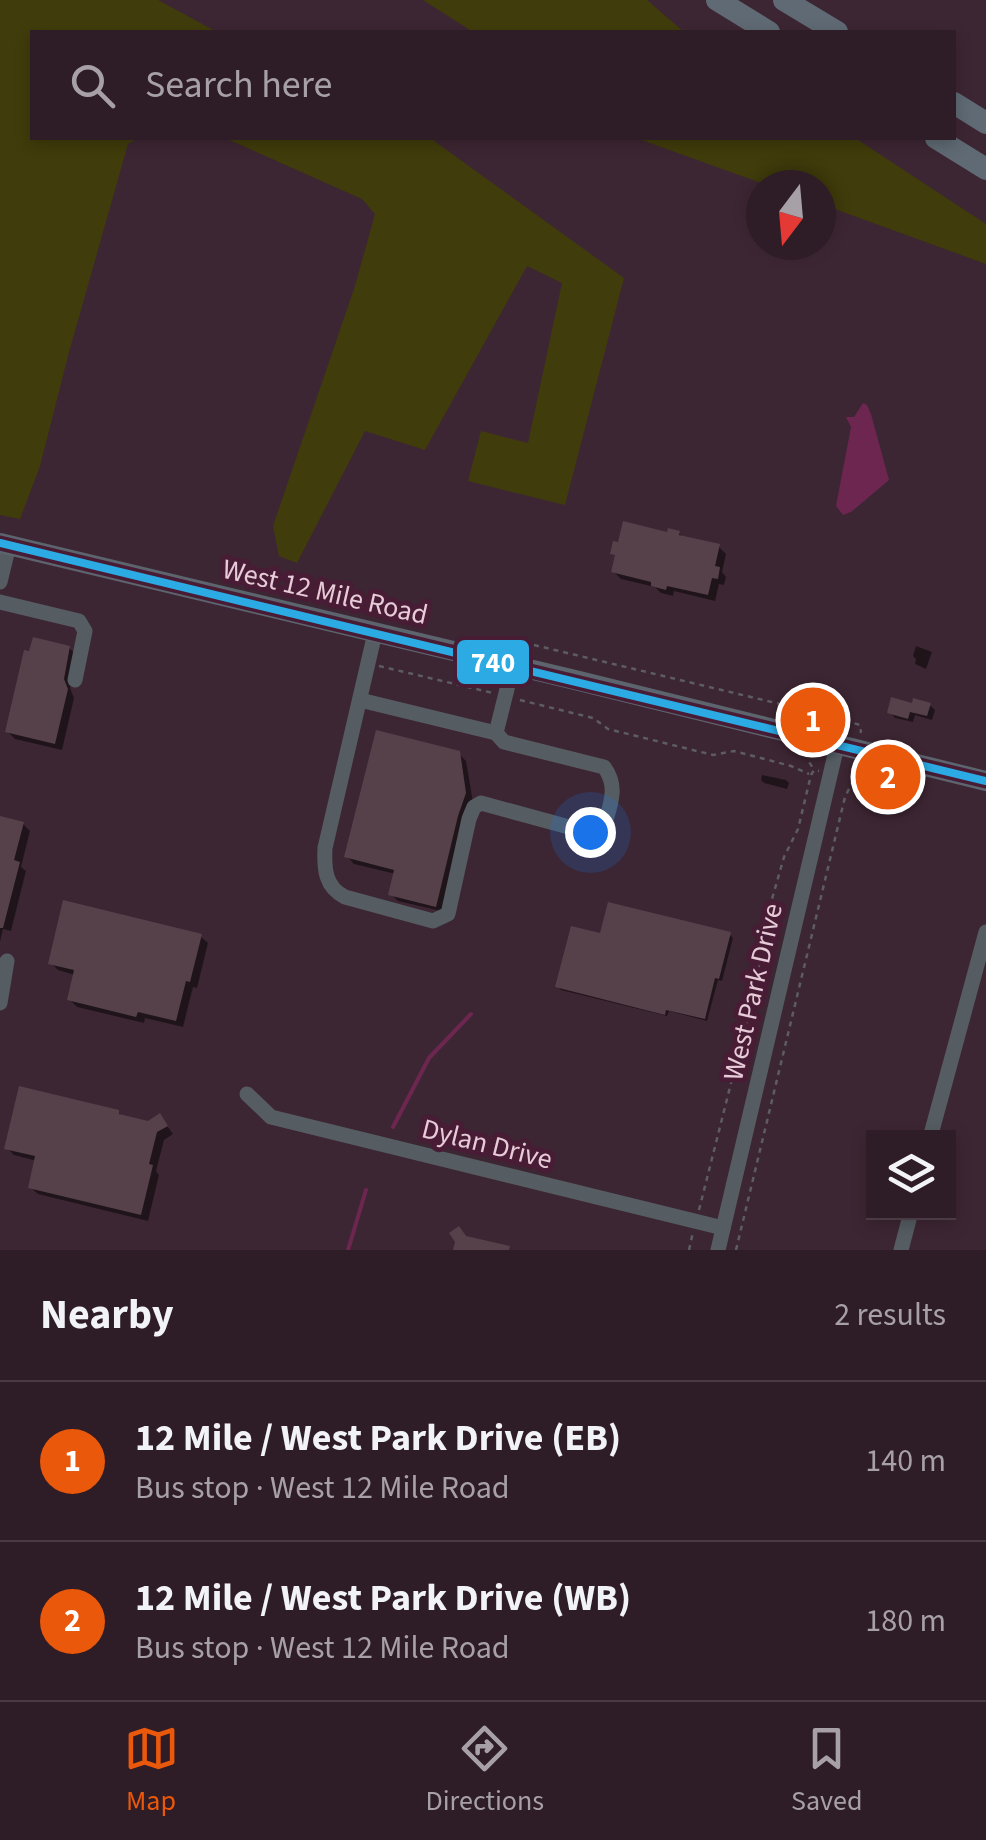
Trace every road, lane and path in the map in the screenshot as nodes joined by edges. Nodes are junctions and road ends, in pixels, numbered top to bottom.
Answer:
1 (717, 0) edge
2 (784, 0) edge
3 (766, 30) edge
4 (835, 30) edge
5 (956, 104) edge
6 (986, 123) edge
7 (939, 140) edge
8 (986, 169) edge
9 (4, 544) edge
10 (0, 582) edge
11 (0, 602) edge
12 (376, 633) junction
13 (534, 644) dead end
14 (368, 664) junction
15 (513, 666) junction
16 (75, 680) dead end
17 (506, 696) junction
18 (360, 700) junction
19 (824, 715) junction
20 (819, 724) dead end
21 (496, 733) junction
22 (862, 737) dead end
23 (837, 746) junction
24 (856, 773) dead end
25 (830, 774) junction
26 (810, 775) junction
27 (853, 780) junction
28 (986, 781) edge
29 (986, 932) edge
30 (7, 962) dead end
31 (0, 1003) edge
32 (247, 1094) dead end
33 (932, 1130) edge
34 (909, 1220) edge
35 (696, 1221) junction
36 (724, 1228) junction
37 (689, 1250) edge
38 (718, 1250) edge
39 (736, 1250) edge
40 (901, 1250) edge

1 - 3 highway
2 - 4 highway
5 - 6 highway
7 - 8 highway
9 - 10 street
9 - 12 main road, West 12 Mile Road
11 - 16 street
12 - 14 street
12 - 15 main road, West 12 Mile Road
13 - 19 path
14 - 17 path
14 - 18 street
15 - 17 street
15 - 23 main road, West 12 Mile Road
17 - 21 street
17 - 26 path
18 - 21 street
18 - 21 street
19 - 20 path
19 - 22 path
23 - 25 street, West Park Drive
23 - 28 main road, West 12 Mile Road
24 - 27 path
25 - 26 path
25 - 27 path
25 - 36 street, West Park Drive
26 - 35 path
27 - 39 path
29 - 33 street
30 - 31 street
32 - 35 street, Dylan Drive
34 - 40 street
35 - 36 street, Dylan Drive
35 - 37 path
36 - 38 street, West Park Drive

